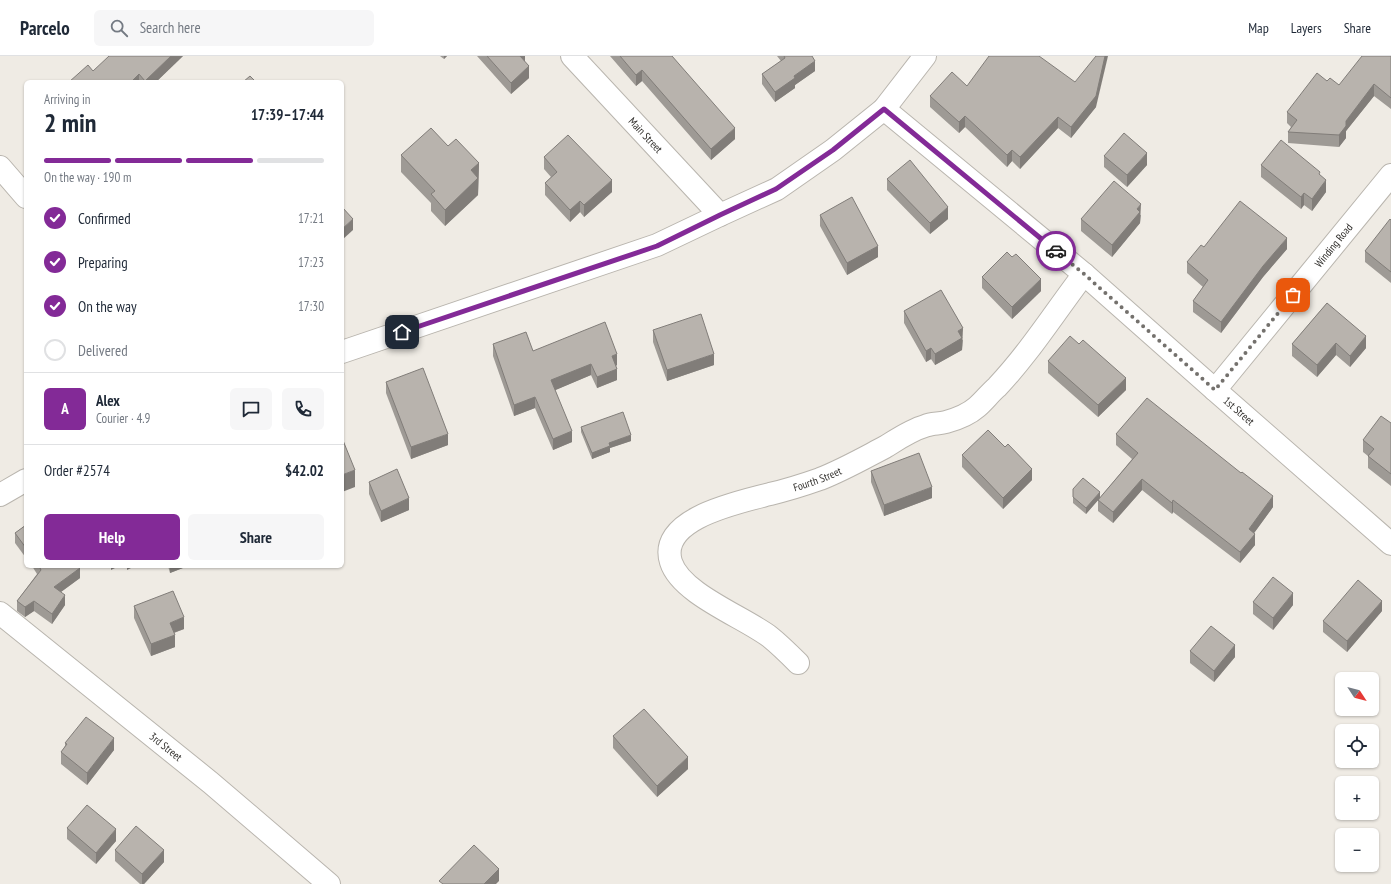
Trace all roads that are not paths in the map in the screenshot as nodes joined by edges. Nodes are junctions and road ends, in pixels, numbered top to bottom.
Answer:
1 (572, 56) edge
2 (925, 56) edge
3 (884, 109) junction
4 (0, 167) edge
5 (1391, 175) edge
6 (24, 195) edge
7 (720, 215) junction
8 (1084, 274) junction
9 (344, 351) edge
10 (1215, 390) junction
11 (24, 481) edge
12 (0, 495) edge
13 (1391, 544) edge
14 (0, 613) edge
15 (798, 664) dead end
16 (329, 884) edge

1 - 7 street, Main Street
2 - 3 street
3 - 7 street
3 - 8 street, 1st Street
4 - 6 street
5 - 10 street, Winding Road
7 - 9 street
8 - 10 street, 1st Street
8 - 15 street, Fourth Street
10 - 13 street, 1st Street
11 - 12 street
14 - 16 street, 3rd Street

